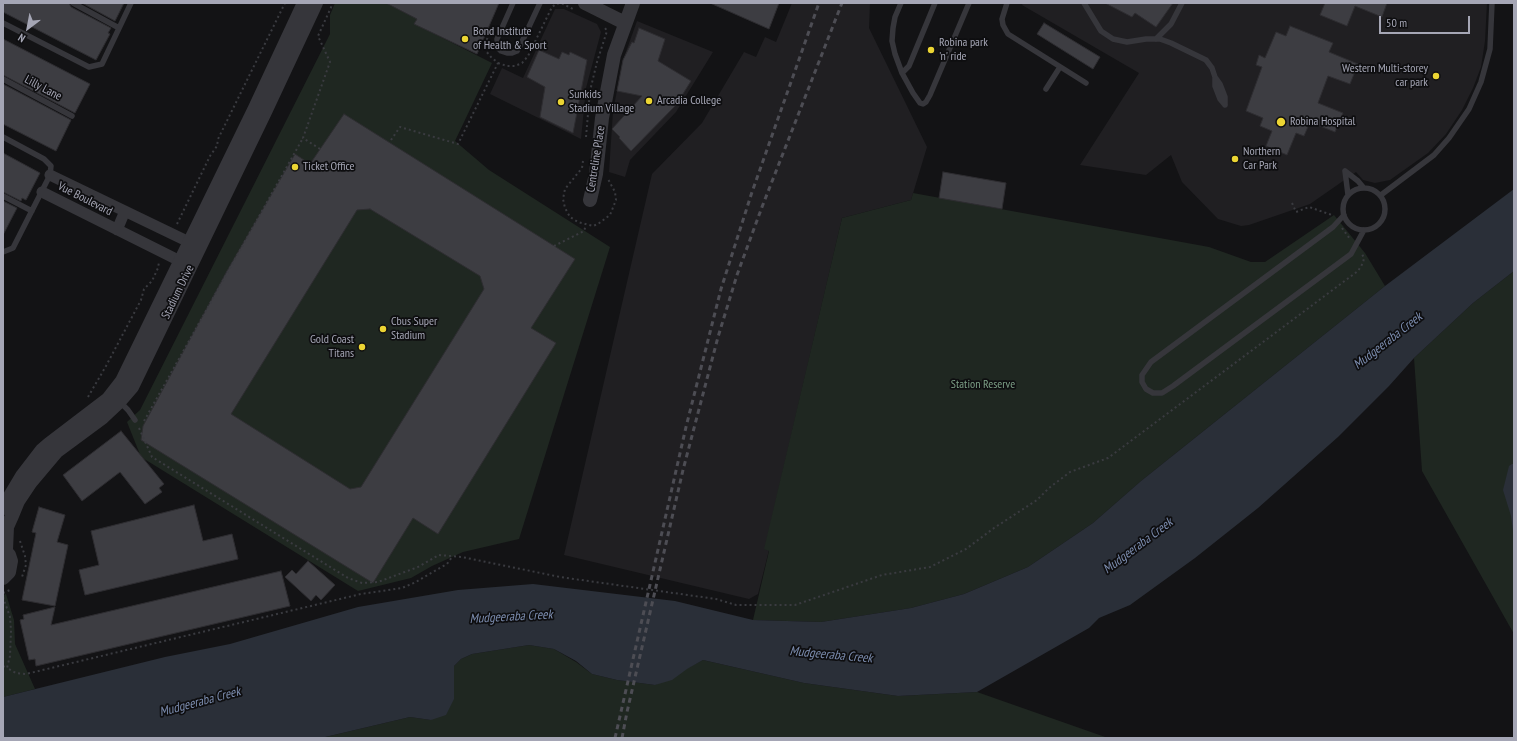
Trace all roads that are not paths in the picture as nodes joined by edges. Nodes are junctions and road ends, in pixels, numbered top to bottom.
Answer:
1 (73, 3) edge
2 (131, 3) edge
3 (304, 3) edge
4 (316, 3) edge
5 (513, 3) edge
6 (540, 3) edge
7 (633, 3) edge
8 (901, 3) edge
9 (935, 3) edge
10 (969, 3) edge
11 (1007, 3) edge
12 (1084, 3) edge
13 (1182, 3) edge
14 (1492, 3) edge
15 (579, 6) edge
16 (3, 23) edge
17 (625, 23) junction
18 (119, 28) junction
19 (1156, 39) junction
20 (1060, 67) junction
21 (902, 73) junction
22 (1215, 77) dead end
23 (3, 79) edge
24 (1086, 83) dead end
25 (1046, 89) dead end
26 (72, 116) dead end
27 (3, 137) edge
28 (50, 175) junction
29 (1363, 187) junction
30 (42, 192) junction
31 (1348, 195) junction
32 (3, 196) edge
33 (1381, 196) junction
34 (590, 200) dead end
35 (32, 211) junction
36 (125, 211) junction
37 (1344, 215) junction
38 (117, 230) junction
39 (1364, 230) junction
40 (190, 243) junction
41 (3, 252) edge
42 (186, 264) junction
43 (115, 398) junction
44 (135, 420) road end
45 (3, 508) edge
46 (4, 549) edge
47 (8, 583) edge

1 - 18 lane
2 - 18 lane
3 - 40 street, Stadium Drive
4 - 42 street, Stadium Drive
5 - 6 lane
7 - 17 street, Centreline Place
8 - 21 lane
9 - 21 lane
10 - 21 lane
11 - 20 lane
12 - 19 lane
13 - 19 lane
14 - 33 lane
15 - 17 street
16 - 18 lane
17 - 34 street, Centreline Place
19 - 22 lane
20 - 24 lane
20 - 25 lane
23 - 26 lane, Lilly Lane
27 - 28 lane
28 - 30 lane
28 - 36 street, Vue Boulevard
29 - 31 lane
29 - 31 lane
29 - 33 lane
30 - 35 lane
30 - 38 street, Vue Boulevard
31 - 37 lane
32 - 35 lane
33 - 39 lane
35 - 41 lane
36 - 38 street, Vue Boulevard
36 - 40 street, Vue Boulevard
37 - 39 lane
37 - 39 lane
38 - 42 street, Vue Boulevard
40 - 42 street, Stadium Drive
42 - 43 street, Stadium Drive
43 - 44 lane
43 - 45 street, Stadium Drive
43 - 46 street, Stadium Drive
46 - 47 street, Stadium Drive

